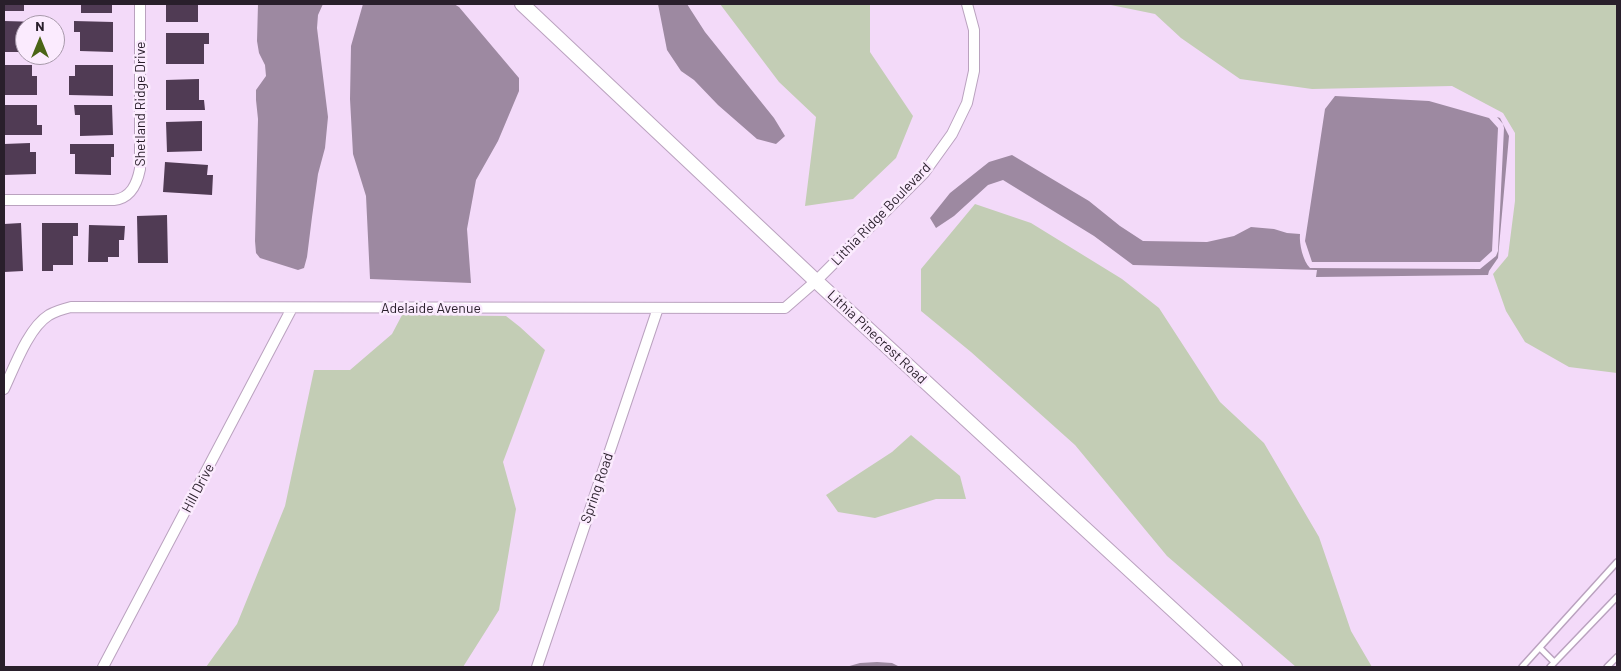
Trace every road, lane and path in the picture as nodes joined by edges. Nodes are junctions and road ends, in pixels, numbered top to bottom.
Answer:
1 (140, 4) edge
2 (522, 4) edge
3 (967, 4) edge
4 (4, 200) edge
5 (816, 281) junction
6 (292, 308) junction
7 (658, 308) junction
8 (4, 389) edge
9 (1617, 562) edge
10 (1617, 597) edge
11 (1540, 648) junction
12 (1617, 657) edge
13 (1554, 662) junction
14 (103, 667) edge
15 (537, 667) edge
16 (1235, 667) edge
17 (1522, 667) edge
18 (1550, 667) edge
19 (1607, 667) edge

1 - 4 street, Shetland Ridge Drive
2 - 5 main road, Lithia Pinecrest Road
3 - 5 street, Lithia Ridge Boulevard
5 - 7 street, Adelaide Avenue
5 - 16 main road, Lithia Pinecrest Road
6 - 7 street, Adelaide Avenue
6 - 8 street, Adelaide Avenue
6 - 14 street, Hill Drive
7 - 15 street, Spring Road
9 - 11 lane
10 - 13 lane
11 - 13 lane
11 - 17 lane
12 - 19 lane
13 - 18 lane

